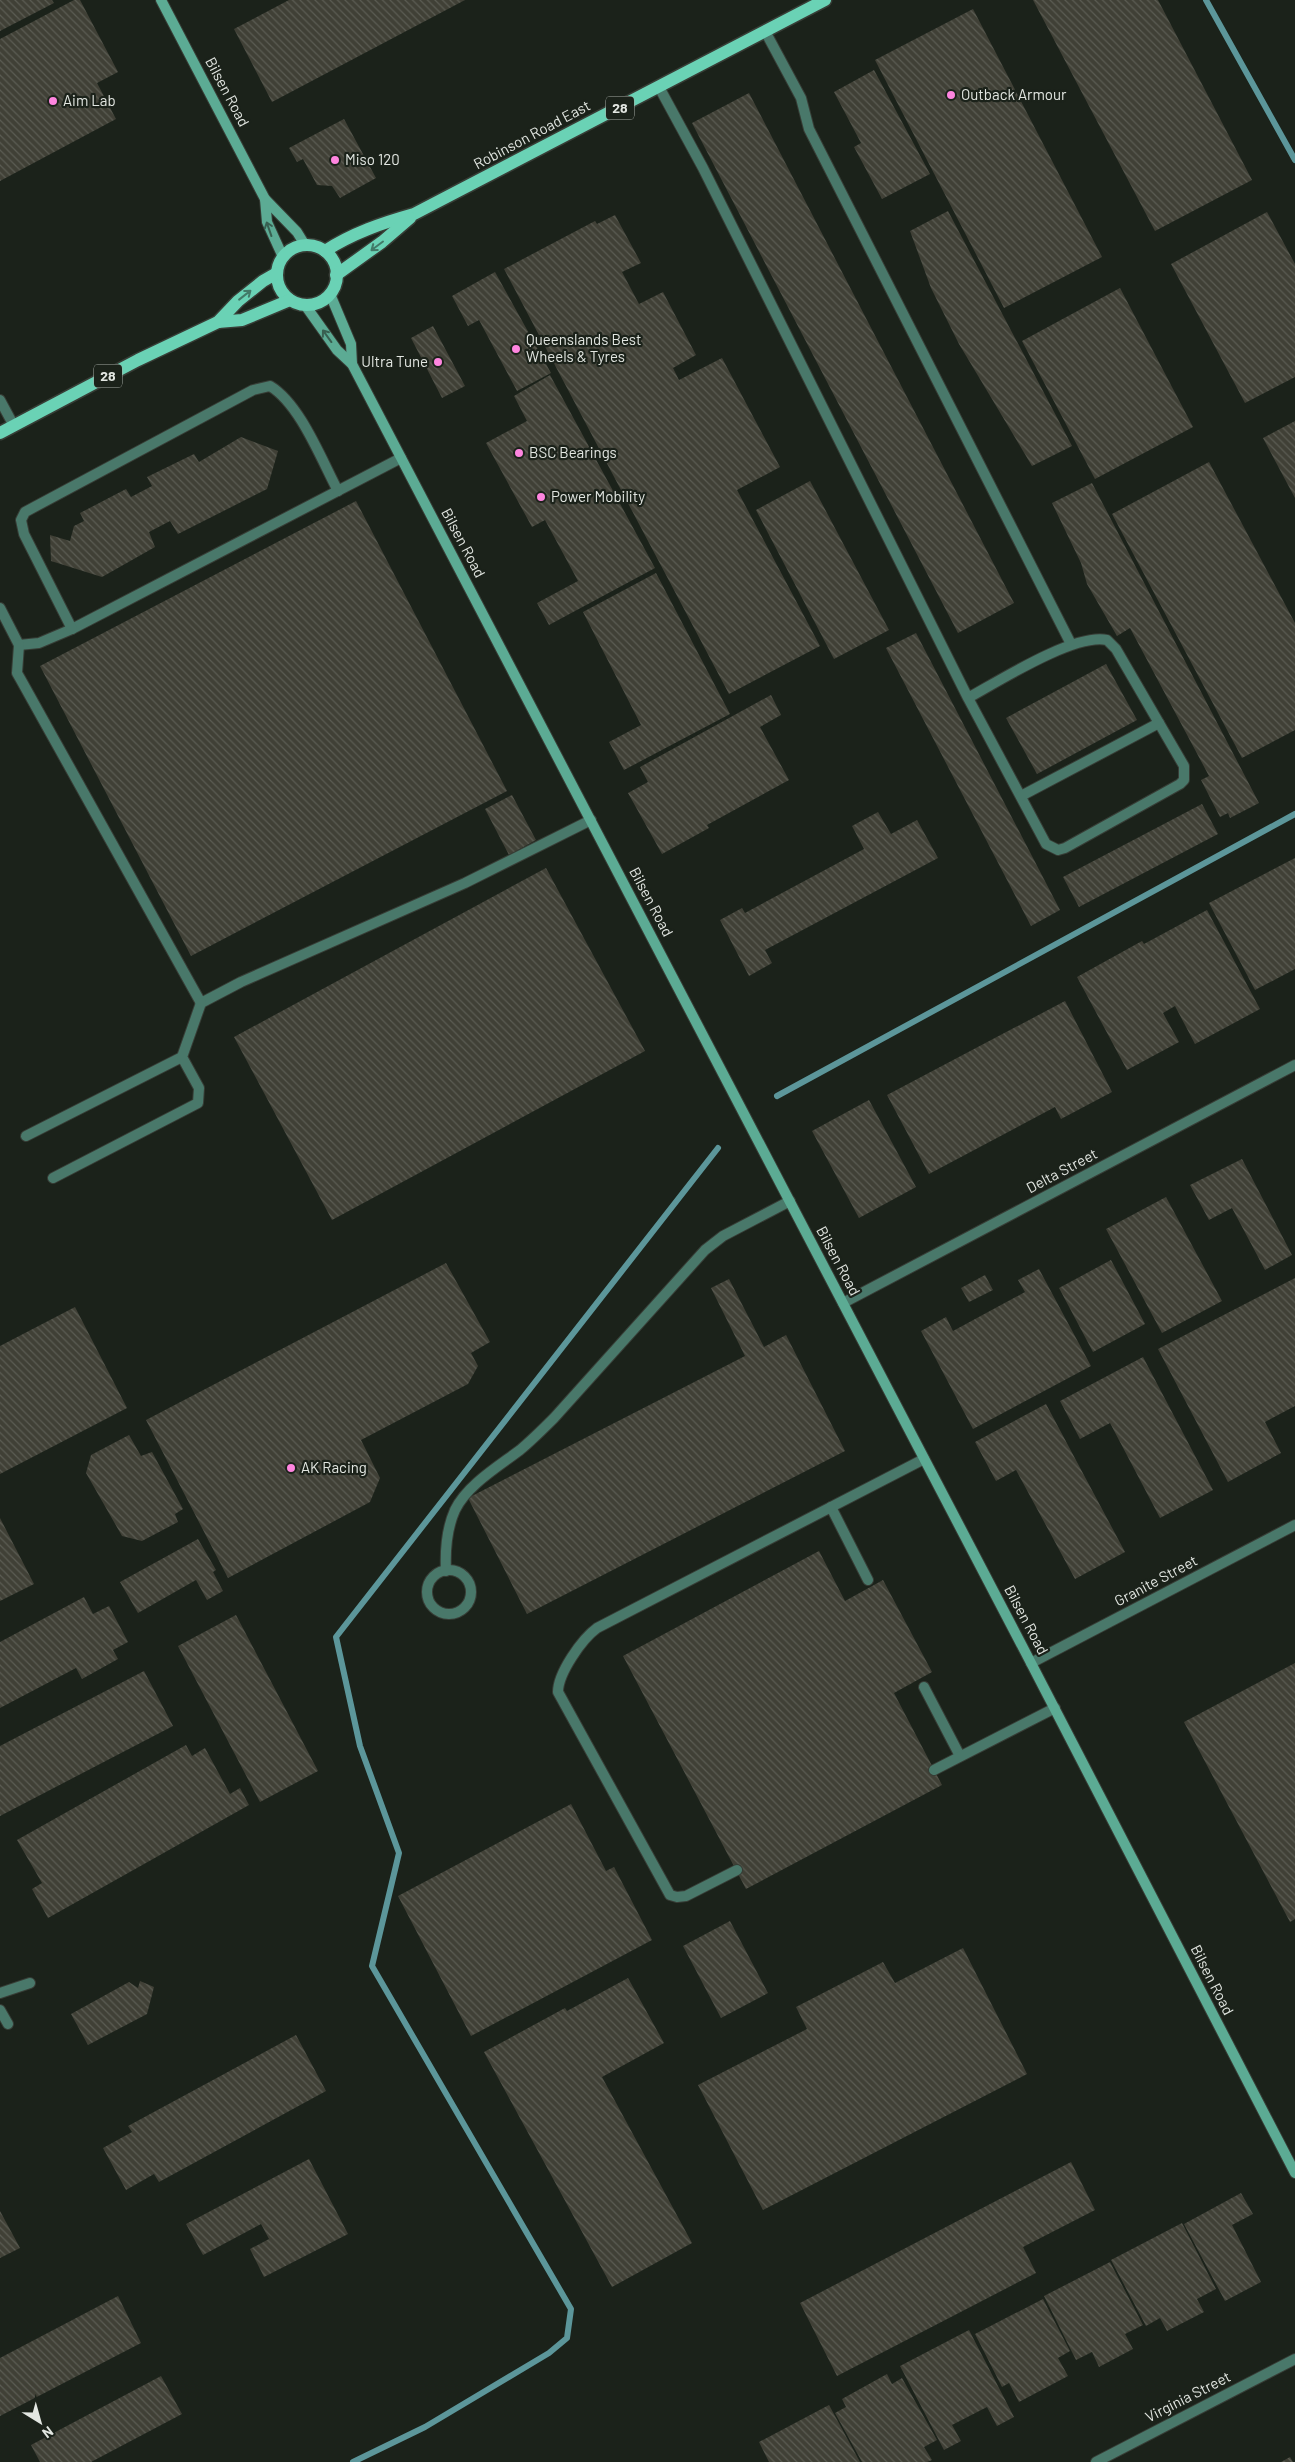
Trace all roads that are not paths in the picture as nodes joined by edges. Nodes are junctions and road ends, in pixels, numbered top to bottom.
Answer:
1 (161, 0) edge
2 (825, 0) edge
3 (765, 31) junction
4 (659, 87) junction
5 (265, 199) junction
6 (414, 214) junction
7 (305, 245) junction
8 (325, 252) junction
9 (283, 257) junction
10 (277, 274) junction
11 (336, 275) junction
12 (330, 294) junction
13 (290, 300) junction
14 (305, 305) junction
15 (218, 322) junction
16 (352, 364) junction
17 (0, 400) edge
18 (14, 426) junction
19 (0, 433) edge
20 (401, 458) junction
21 (338, 490) junction
22 (0, 608) edge
23 (72, 629) junction
24 (1071, 644) junction
25 (19, 645) junction
26 (968, 698) junction
27 (1159, 723) junction
28 (1021, 796) junction
29 (591, 820) junction
30 (201, 1003) junction
31 (182, 1057) junction
32 (1295, 1065) edge
33 (26, 1136) dead end
34 (53, 1178) dead end
35 (790, 1201) junction
36 (843, 1302) junction
37 (924, 1459) junction
38 (831, 1507) junction
39 (1295, 1525) edge
40 (446, 1571) junction
41 (868, 1580) dead end
42 (1031, 1663) junction
43 (924, 1687) dead end
44 (1054, 1708) junction
45 (960, 1756) junction
46 (934, 1770) dead end
47 (737, 1870) dead end
48 (30, 1983) dead end
49 (0, 1993) edge
50 (0, 2010) edge
51 (8, 2024) dead end
52 (1295, 2173) edge
53 (1295, 2359) edge
54 (1096, 2462) edge

1 - 5 street, Bilsen Road
2 - 3 main road, Robinson Road East / 28
3 - 4 main road, Robinson Road East / 28
3 - 24 street
4 - 6 main road, Robinson Road East / 28
4 - 26 street
5 - 7 street, Bilsen Road
9 -> 5 street, Bilsen Road
6 - 8 main road, Robinson Road East / 28
6 -> 11 main road, Robinson Road East / 28
7 - 8 main road
7 - 9 main road
8 - 11 main road
9 - 10 main road
10 - 13 main road
15 -> 10 main road, 28
11 - 12 main road
12 - 14 main road
12 - 16 street, Bilsen Road
13 - 14 main road
13 - 15 main road, 28
16 -> 14 street, Bilsen Road
15 - 18 main road, 28
16 - 20 street, Bilsen Road
17 - 18 street
18 - 19 main road, 28
20 - 21 street
20 - 29 street, Bilsen Road
21 - 23 street
21 - 23 street
22 - 25 street
23 - 25 street
24 - 26 street
24 - 27 street
25 - 30 street
26 - 28 street
27 - 28 street
27 - 28 street
29 - 30 street
29 - 35 street, Bilsen Road
30 - 31 street
31 - 33 street
31 - 34 street
32 - 36 street, Delta Street
35 - 36 street, Bilsen Road
35 - 40 street
36 - 37 street, Bilsen Road
37 - 38 street
37 - 42 street, Bilsen Road
38 - 41 street
38 - 47 street
39 - 42 street, Granite Street
40 - 40 street
42 - 44 street, Bilsen Road
43 - 45 street
44 - 45 street
44 - 52 street, Bilsen Road
45 - 46 street
48 - 49 street
50 - 51 street
53 - 54 street, Virginia Street

